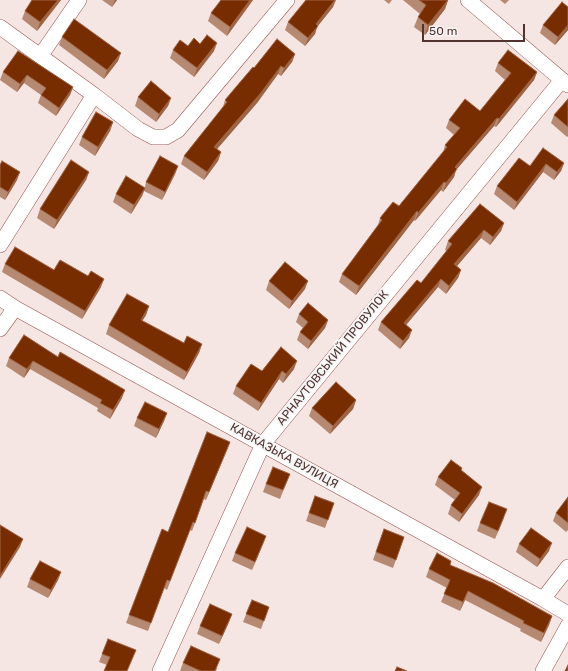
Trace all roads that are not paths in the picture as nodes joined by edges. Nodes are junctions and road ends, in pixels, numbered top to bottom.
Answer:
1 (79, 0) edge
2 (287, 0) edge
3 (468, 0) edge
4 (0, 28) edge
5 (41, 55) junction
6 (565, 82) edge
7 (94, 95) junction
8 (0, 245) edge
9 (0, 298) edge
10 (15, 308) junction
11 (0, 329) edge
12 (263, 444) junction
13 (568, 567) edge
14 (543, 599) junction
15 (568, 614) edge
16 (568, 626) edge
17 (160, 671) edge
18 (543, 671) edge

1 - 5 street
2 - 7 street
3 - 6 street
4 - 5 street
5 - 7 street
6 - 12 street, АРНАУТОВСЬКИЙ ПРОВУЛОК
7 - 8 street
9 - 10 street, КАВКАЗЬКА ВУЛИЦЯ
10 - 11 street
10 - 12 street, КАВКАЗЬКА ВУЛИЦЯ
12 - 14 street, КАВКАЗЬКА ВУЛИЦЯ
12 - 17 street, АРНАУТОВСЬКИЙ ПРОВУЛОК
13 - 14 street
14 - 15 street, КАВКАЗЬКА ВУЛИЦЯ
16 - 18 street

